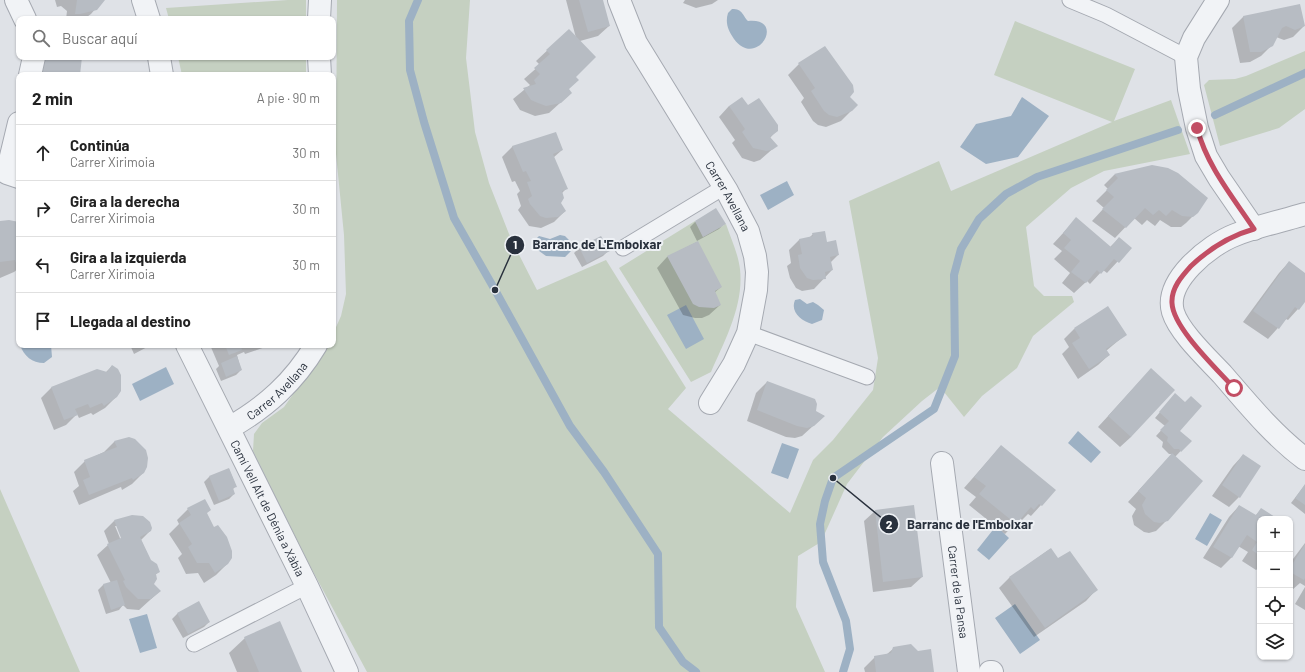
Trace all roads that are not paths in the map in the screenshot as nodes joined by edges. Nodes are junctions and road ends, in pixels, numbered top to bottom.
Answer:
1 (16, 0) edge
2 (143, 0) edge
3 (320, 0) edge
4 (619, 0) edge
5 (1070, 0) edge
6 (1218, 0) edge
7 (24, 16) edge
8 (148, 16) edge
9 (319, 16) edge
10 (1186, 58) junction
11 (33, 60) edge
12 (160, 60) edge
13 (319, 60) edge
14 (31, 72) edge
15 (162, 72) edge
16 (320, 72) edge
17 (16, 138) edge
18 (9, 174) edge
19 (724, 187) junction
20 (1305, 214) edge
21 (1254, 229) junction
22 (624, 248) dead end
23 (748, 333) junction
24 (189, 348) edge
25 (314, 348) edge
26 (867, 377) dead end
27 (710, 403) dead end
28 (229, 428) junction
29 (1305, 459) edge
30 (942, 463) dead end
31 (307, 586) junction
32 (194, 644) dead end
33 (347, 672) edge
34 (969, 672) edge

1 - 7 street
2 - 8 street
3 - 9 street
4 - 19 street, Carrer Avellana
5 - 10 lane
6 - 10 street
10 - 21 street
11 - 14 street
12 - 15 street
13 - 16 street
17 - 18 street
19 - 22 lane
19 - 23 street, Carrer Avellana
20 - 21 street
21 - 29 street
23 - 26 lane
23 - 27 street, Carrer Avellana
24 - 28 street, Camí Vell Alt de Dénia a Xàbia
25 - 28 street, Carrer Avellana
28 - 31 street, Camí Vell Alt de Dénia a Xàbia
30 - 34 street, Carrer de la Pansa
31 - 32 lane
31 - 33 street, Camí Vell Alt de Dénia a Xàbia

